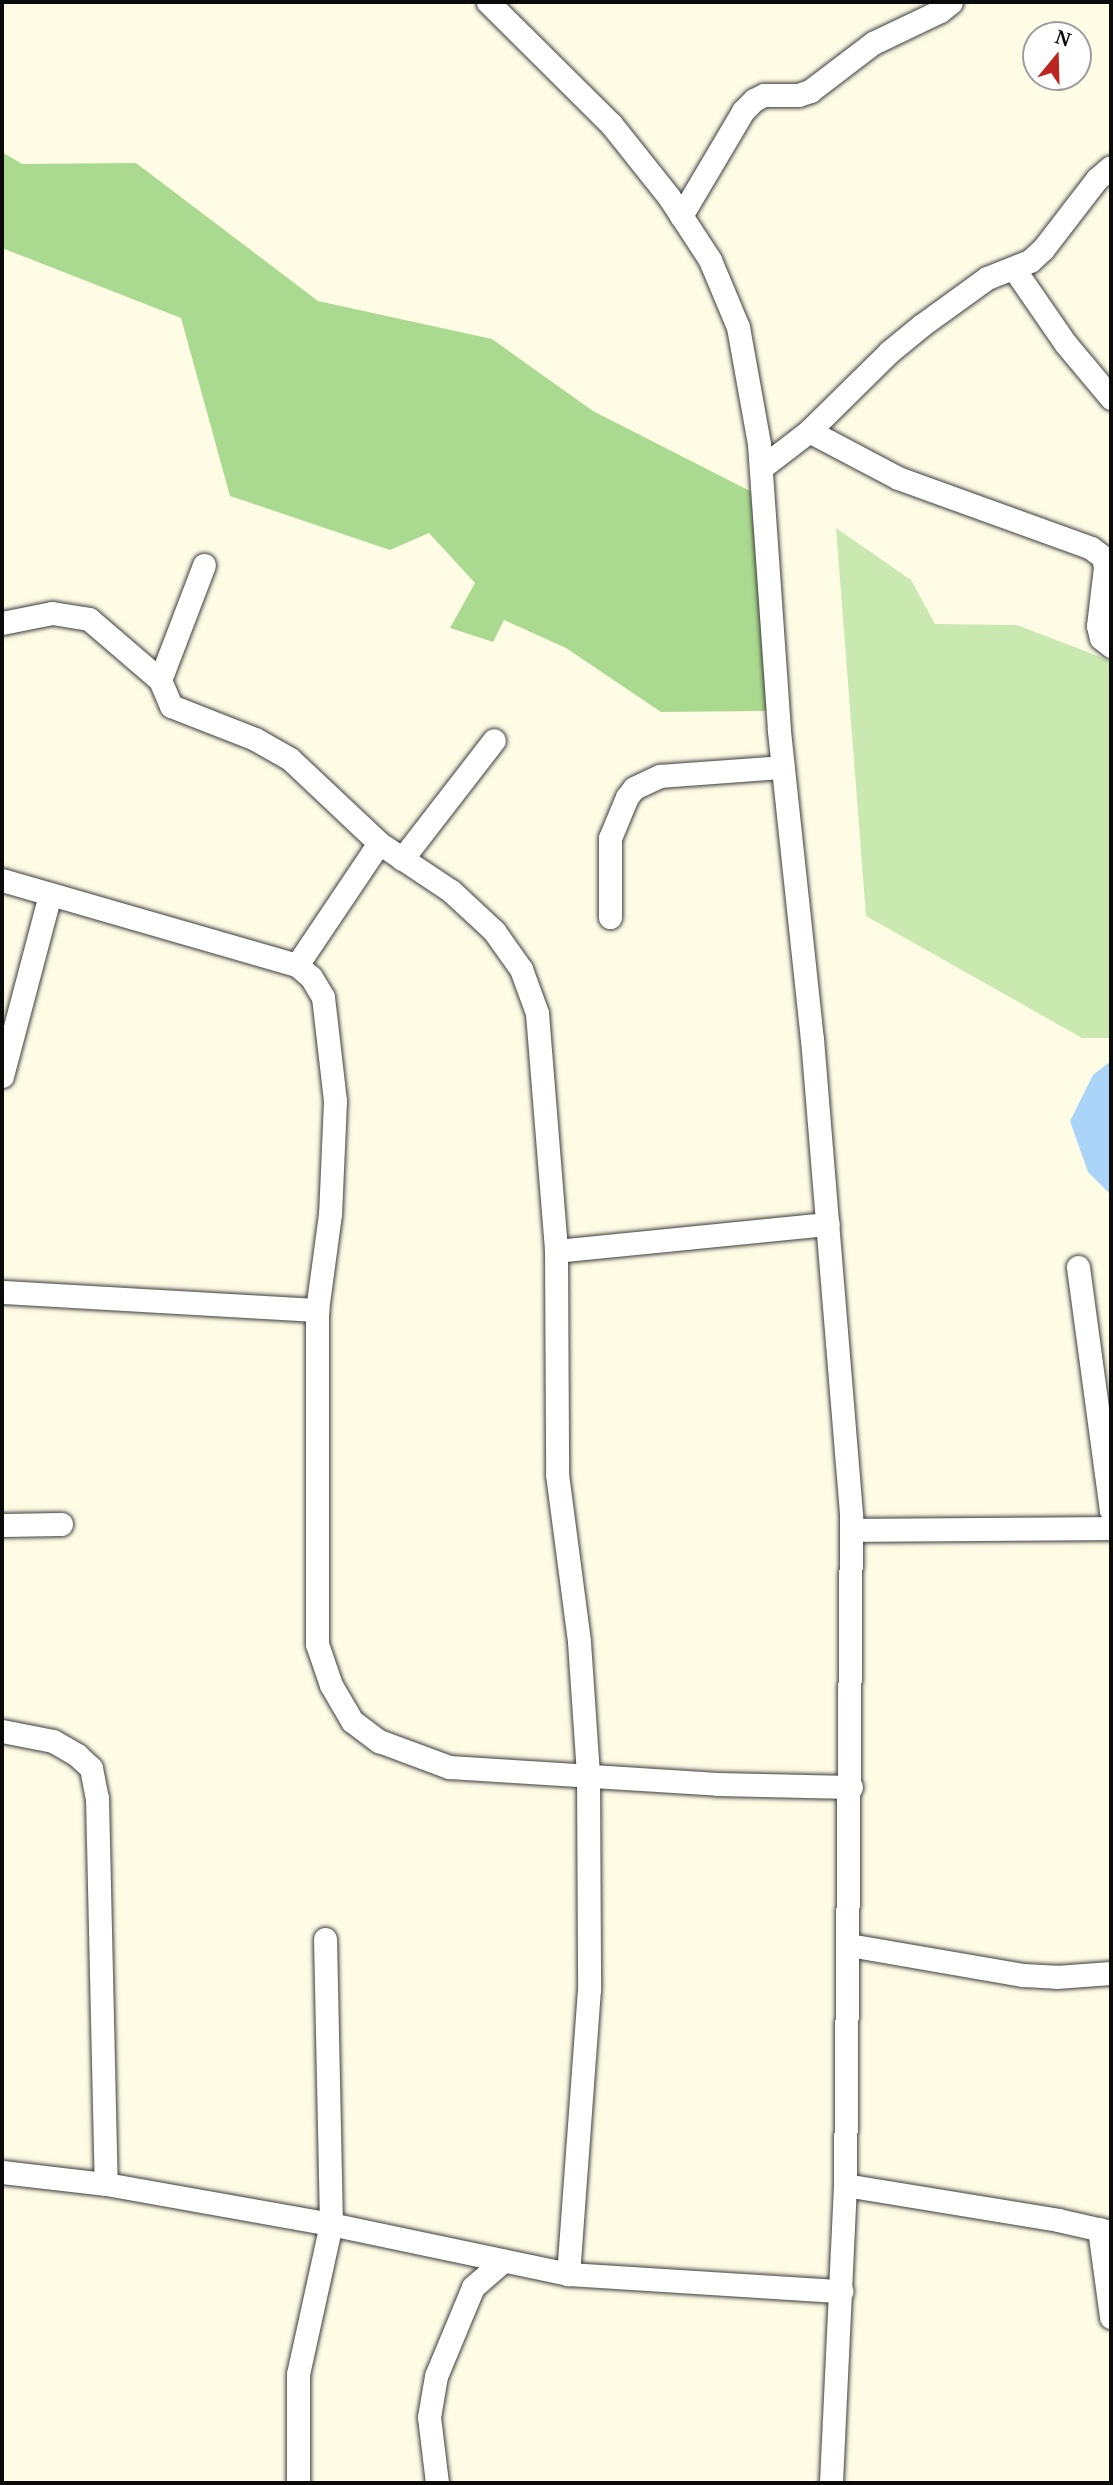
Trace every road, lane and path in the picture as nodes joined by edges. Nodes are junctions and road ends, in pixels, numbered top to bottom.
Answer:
1 (488, 2) edge
2 (951, 2) edge
3 (1111, 167) edge
4 (681, 216) junction
5 (1014, 269) junction
6 (1111, 398) edge
7 (809, 431) junction
8 (761, 468) junction
9 (1107, 547) edge
10 (204, 565) dead end
11 (2, 623) edge
12 (1111, 646) edge
13 (160, 680) junction
14 (494, 740) dead end
15 (783, 767) junction
16 (379, 843) junction
17 (402, 859) junction
18 (2, 880) edge
19 (50, 894) junction
20 (610, 917) dead end
21 (297, 965) junction
22 (2, 1076) edge
23 (828, 1224) junction
24 (556, 1251) junction
25 (1077, 1267) dead end
26 (2, 1292) edge
27 (317, 1310) junction
28 (1111, 1510) edge
29 (61, 1524) dead end
30 (2, 1525) edge
31 (1111, 1528) edge
32 (851, 1530) junction
33 (2, 1731) edge
34 (588, 1774) junction
35 (851, 1787) junction
36 (325, 1939) dead end
37 (849, 1945) junction
38 (1111, 1973) edge
39 (2, 2172) edge
40 (106, 2184) junction
41 (845, 2185) junction
42 (331, 2224) junction
43 (1105, 2231) edge
44 (503, 2261) junction
45 (568, 2274) junction
46 (841, 2291) junction
47 (1111, 2317) edge
48 (298, 2483) edge
49 (437, 2483) edge
50 (831, 2483) edge

1 - 4 street
2 - 4 street
3 - 5 street
4 - 8 street
5 - 6 street
5 - 7 street
7 - 8 street
7 - 9 street
8 - 15 street
9 - 12 street
10 - 13 street
11 - 13 street
13 - 16 street
14 - 17 street
15 - 20 street
15 - 23 street
16 - 17 street
16 - 21 street
17 - 24 street
18 - 19 street
19 - 21 street
19 - 22 street
21 - 27 street
23 - 24 street
23 - 32 street
24 - 34 street
25 - 28 street
26 - 27 street
27 - 34 street
29 - 30 street
31 - 32 street
32 - 35 street
33 - 40 street
34 - 35 street
34 - 45 street
35 - 37 street
36 - 42 street
37 - 38 street
37 - 41 street
39 - 40 street
40 - 42 street
41 - 43 street
41 - 46 street
42 - 44 street
42 - 48 street
43 - 47 street
44 - 45 street
44 - 49 street
45 - 46 street
46 - 50 street

